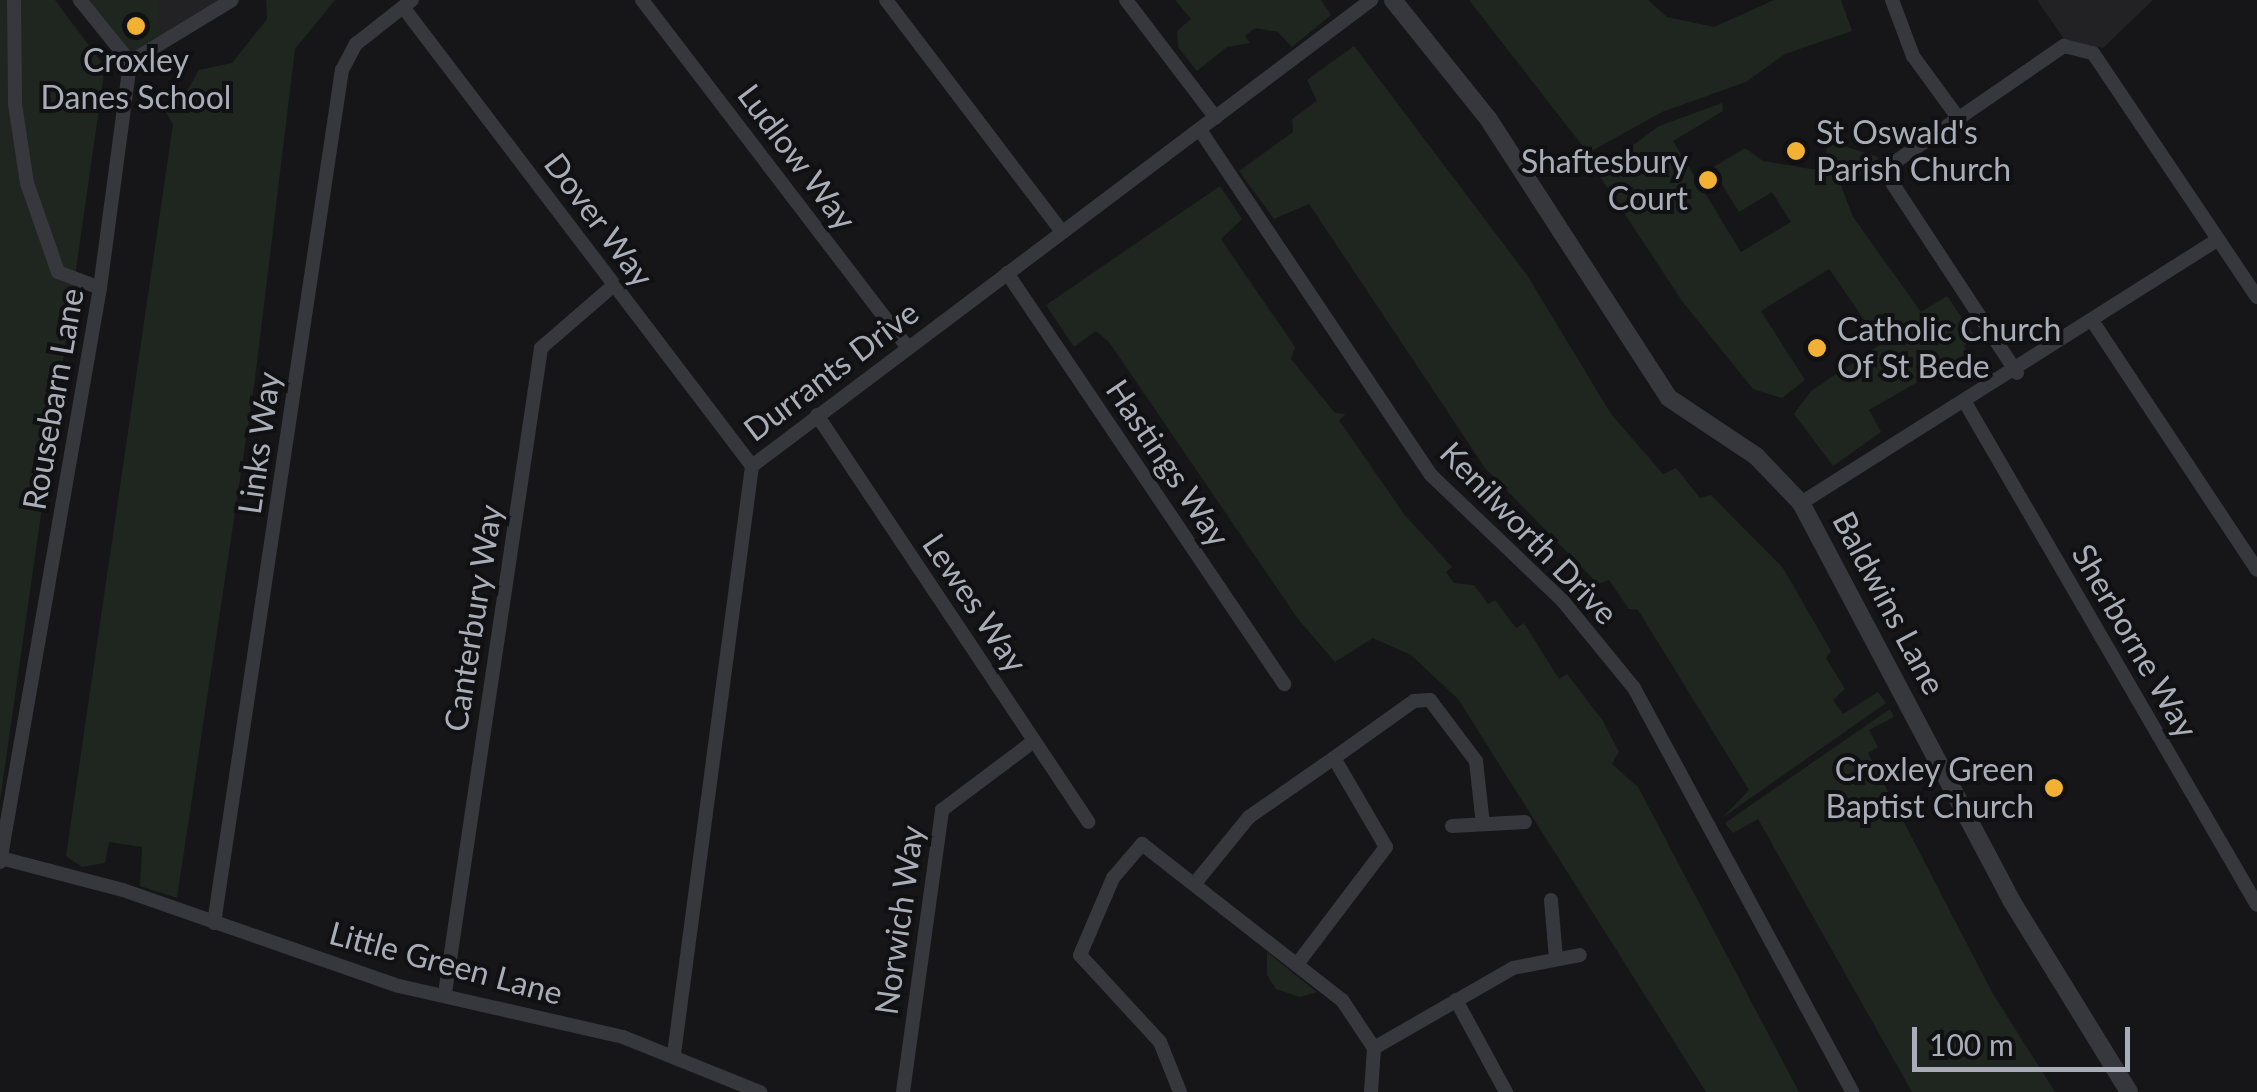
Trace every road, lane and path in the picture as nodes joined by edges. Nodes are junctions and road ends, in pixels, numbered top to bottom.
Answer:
1 (14, 0) edge
2 (80, 0) edge
3 (232, 0) edge
4 (642, 0) edge
5 (886, 0) edge
6 (1126, 0) edge
7 (1371, 0) edge
8 (1393, 0) edge
9 (1892, 0) edge
10 (407, 4) edge
11 (130, 62) junction
12 (1956, 114) junction
13 (1216, 118) junction
14 (1200, 130) junction
15 (1062, 232) junction
16 (2217, 240) junction
17 (1007, 273) junction
18 (614, 285) junction
19 (100, 288) junction
20 (2257, 297) edge
21 (2093, 322) junction
22 (908, 348) junction
23 (2016, 374) junction
24 (1966, 404) junction
25 (818, 415) junction
26 (752, 466) junction
27 (1801, 503) junction
28 (2257, 570) edge
29 (1284, 684) dead end
30 (1034, 741) junction
31 (1334, 758) junction
32 (1088, 822) dead end
33 (1525, 822) dead end
34 (1483, 824) junction
35 (1452, 826) dead end
36 (0, 860) edge
37 (1196, 882) junction
38 (1551, 900) dead end
39 (2256, 900) edge
40 (214, 923) junction
41 (1580, 955) dead end
42 (1556, 958) junction
43 (1298, 963) junction
44 (444, 993) junction
45 (1456, 1000) junction
46 (1374, 1048) junction
47 (674, 1054) junction
48 (760, 1092) edge
49 (904, 1092) edge
50 (1180, 1092) edge
51 (1371, 1092) edge
52 (1506, 1092) edge
53 (1852, 1092) edge
54 (2129, 1092) edge

1 - 19 street
2 - 11 street
3 - 11 street
4 - 22 street, Ludlow Way
5 - 15 street
6 - 13 street
7 - 13 street, Durrants Drive
8 - 27 street, Baldwins Lane
9 - 12 street
10 - 18 street, Dover Way
10 - 40 street, Links Way
11 - 19 street, Rousebarn Lane
12 - 16 street
12 - 23 street
13 - 14 street, Durrants Drive
14 - 15 street, Durrants Drive
14 - 53 street, Kenilworth Drive
15 - 17 street, Durrants Drive
16 - 20 street
16 - 21 street
17 - 22 street, Durrants Drive
17 - 29 street, Hastings Way
18 - 26 street, Dover Way
18 - 44 street, Canterbury Way
19 - 36 street, Rousebarn Lane
21 - 23 street
21 - 28 street
22 - 25 street, Durrants Drive
23 - 24 street
24 - 27 street
24 - 39 street, Sherborne Way
25 - 26 street, Durrants Drive
25 - 30 street, Lewes Way
26 - 47 street, Durrants Drive
27 - 54 street, Baldwins Lane
30 - 32 street, Lewes Way
30 - 49 street, Norwich Way
31 - 34 street
31 - 37 street
31 - 43 street
33 - 34 street
34 - 35 street
36 - 40 street, Little Green Lane
37 - 43 street
37 - 50 street
38 - 42 street
40 - 44 street, Little Green Lane
41 - 42 street
42 - 45 street
43 - 46 street
44 - 47 street, Little Green Lane
45 - 46 street
45 - 52 street
46 - 51 street
47 - 48 street, Little Green Lane

